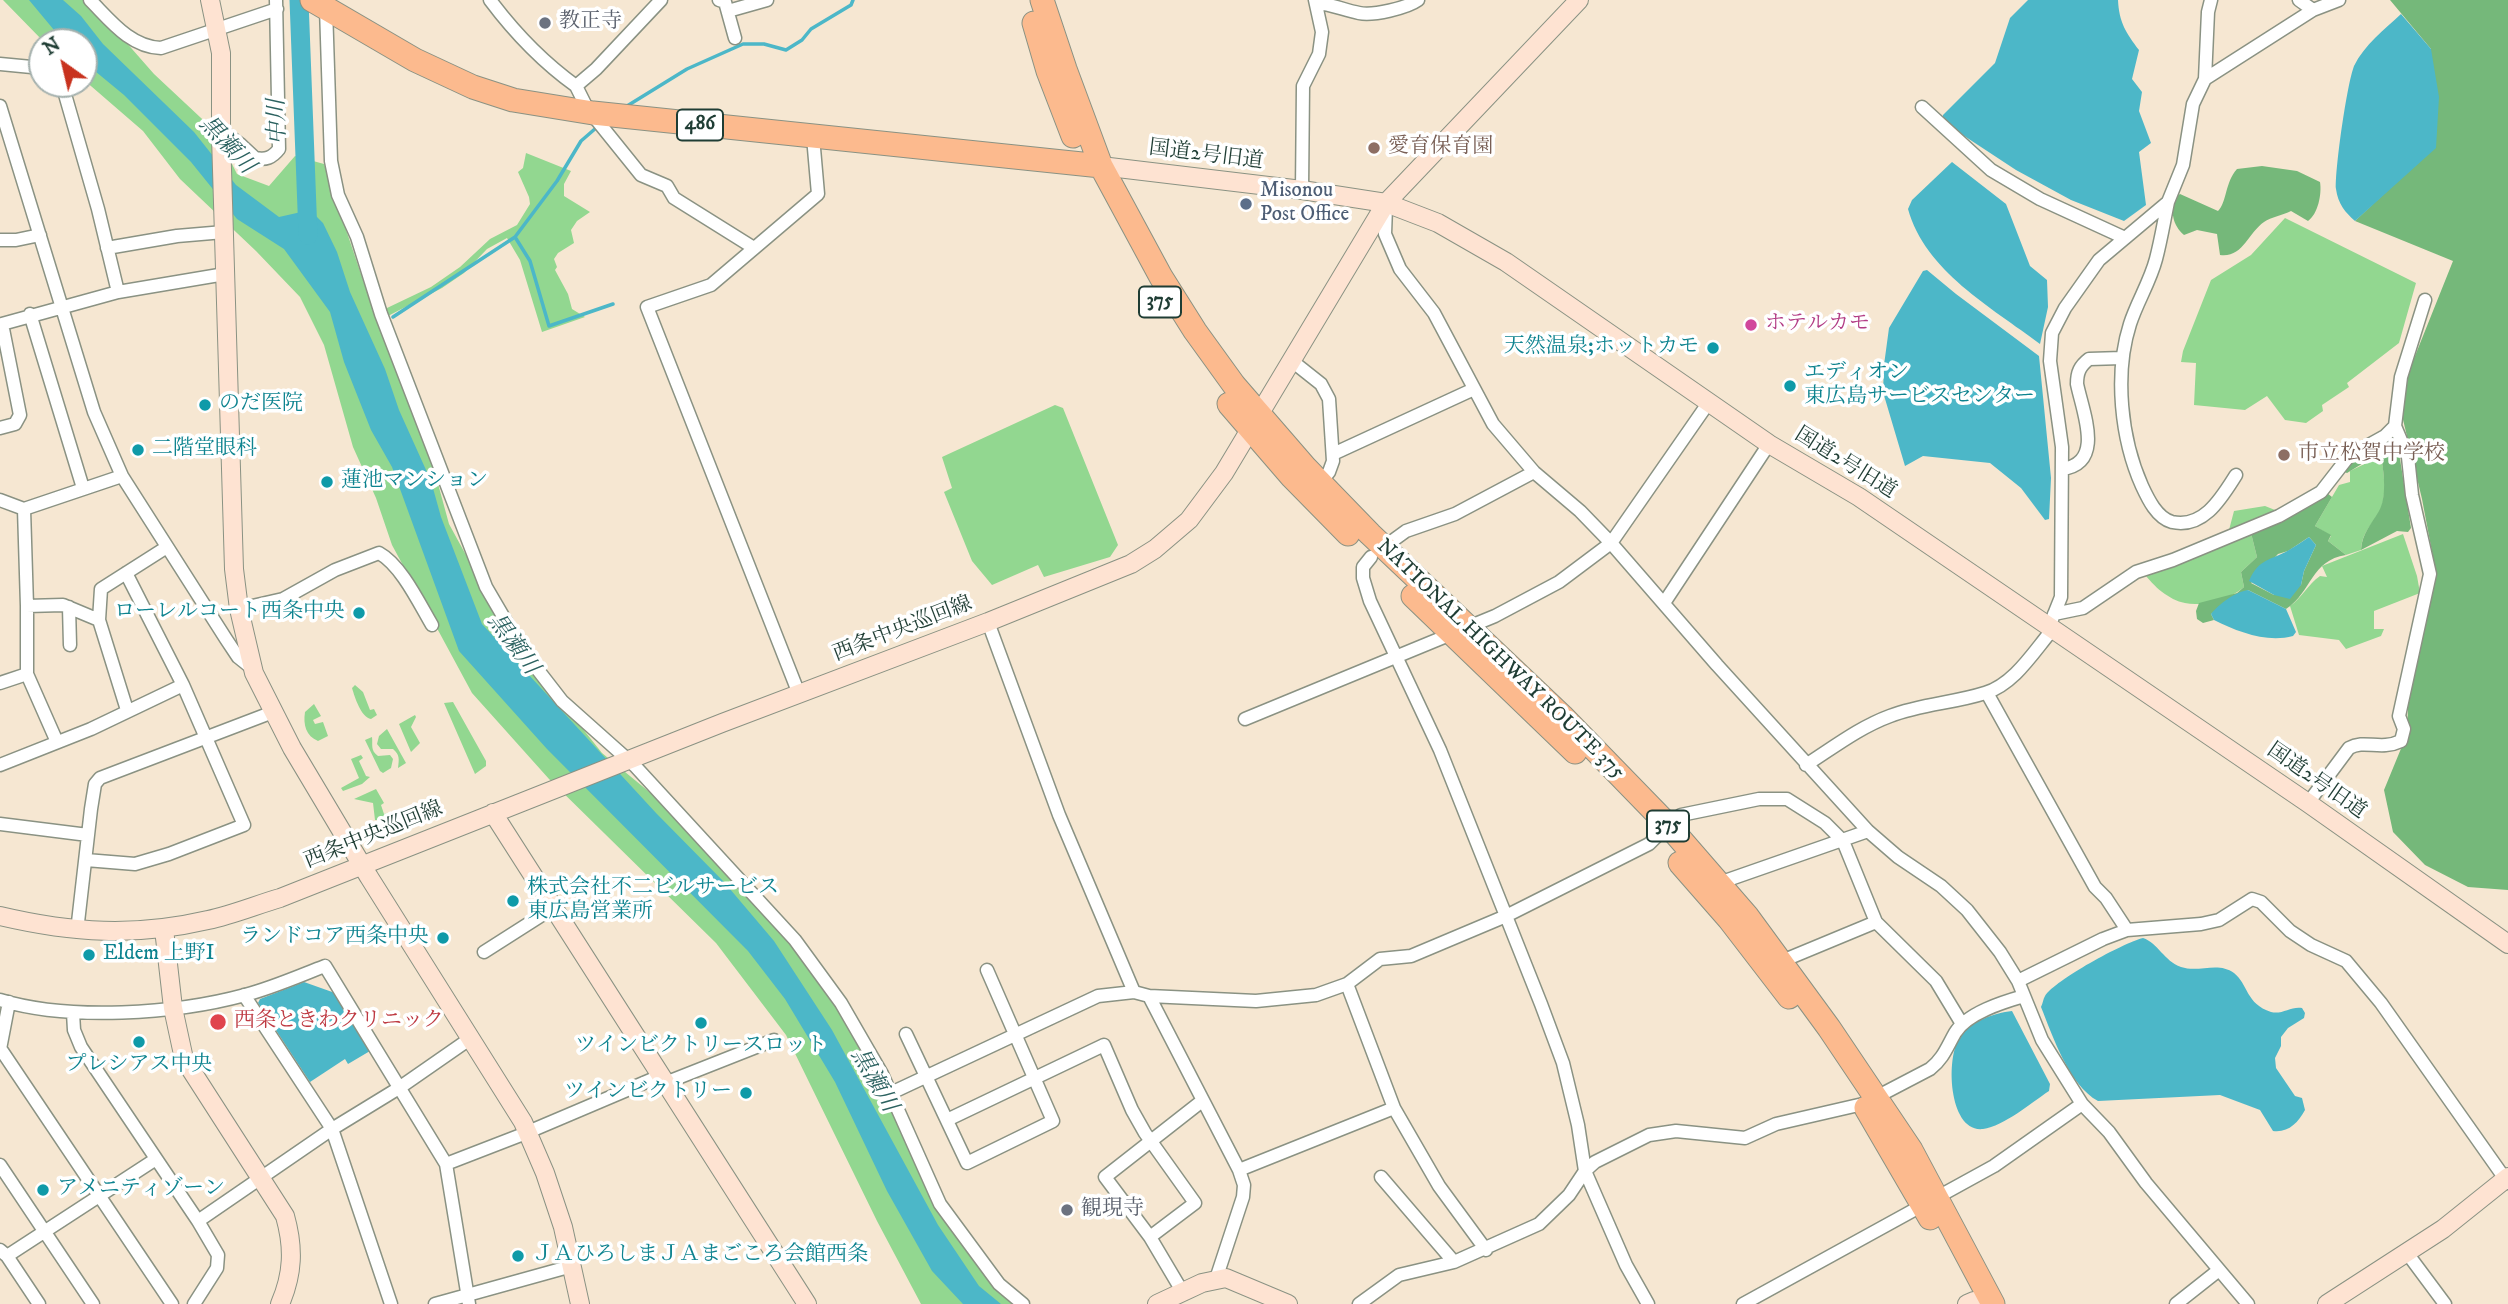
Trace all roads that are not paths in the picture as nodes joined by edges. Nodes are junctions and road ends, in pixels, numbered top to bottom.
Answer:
1 (89, 0) edge
2 (210, 0) edge
3 (490, 0) edge
4 (661, 0) edge
5 (719, 0) edge
6 (767, 0) edge
7 (1028, 0) edge
8 (1042, 0) edge
9 (1418, 0) edge
10 (1578, 0) edge
11 (2211, 0) edge
12 (2300, 0) edge
13 (2339, 0) edge
14 (1315, 1) edge
15 (321, 3) edge
16 (276, 5) edge
17 (2313, 10) junction
18 (728, 11) junction
19 (217, 28) junction
20 (735, 38) dead end
21 (0, 64) edge
22 (28, 67) edge
23 (2205, 79) junction
24 (576, 86) junction
25 (66, 98) edge
26 (0, 106) edge
27 (1923, 107) dead end
28 (593, 114) junction
29 (221, 133) junction
30 (813, 137) junction
31 (1092, 165) junction
32 (1302, 190) junction
33 (2168, 202) junction
34 (1386, 203) junction
35 (225, 232) junction
36 (40, 235) junction
37 (2125, 238) junction
38 (0, 240) edge
39 (107, 248) junction
40 (754, 248) junction
41 (225, 274) junction
42 (118, 292) junction
43 (2425, 300) dead end
44 (62, 307) junction
45 (30, 314) junction
46 (1, 322) edge
47 (2122, 358) junction
48 (1292, 361) junction
49 (1474, 389) junction
50 (1709, 402) junction
51 (1254, 423) junction
52 (2395, 426) junction
53 (0, 428) edge
54 (1769, 444) junction
55 (1333, 454) junction
56 (2062, 469) junction
57 (1534, 472) junction
58 (2236, 475) dead end
59 (122, 476) junction
60 (1320, 483) junction
61 (83, 488) junction
62 (0, 500) edge
63 (24, 509) junction
64 (1611, 544) junction
65 (167, 547) junction
66 (1378, 552) junction
67 (126, 573) junction
68 (1664, 603) junction
69 (27, 606) junction
70 (69, 607) junction
71 (239, 609) junction
72 (99, 620) junction
73 (2052, 620) junction
74 (989, 622) junction
75 (432, 625) dead end
76 (1461, 630) junction
77 (70, 645) dead end
78 (1396, 655) junction
79 (253, 670) junction
80 (27, 674) junction
81 (0, 683) edge
82 (183, 685) junction
83 (1987, 693) junction
84 (799, 694) junction
85 (127, 710) junction
86 (273, 712) junction
87 (1245, 719) dead end
88 (205, 736) junction
89 (57, 742) junction
90 (628, 760) junction
91 (0, 765) edge
92 (1806, 765) junction
93 (2308, 803) junction
94 (493, 813) junction
95 (0, 824) edge
96 (1662, 831) junction
97 (1868, 831) junction
98 (88, 835) junction
99 (1843, 841) junction
100 (86, 860) junction
101 (361, 864) junction
102 (1719, 883) junction
103 (553, 908) junction
104 (0, 916) edge
105 (1506, 916) junction
106 (1877, 922) junction
107 (164, 929) junction
108 (2127, 930) junction
109 (77, 931) junction
110 (2508, 944) edge
111 (484, 952) dead end
112 (1782, 961) junction
113 (987, 970) dead end
114 (2018, 981) junction
115 (1347, 984) junction
116 (1134, 992) junction
117 (244, 995) junction
118 (1149, 996) junction
119 (2024, 996) junction
120 (4, 1001) edge
121 (173, 1008) junction
122 (73, 1013) junction
123 (1962, 1024) junction
124 (906, 1034) dead end
125 (1016, 1036) junction
126 (471, 1038) junction
127 (774, 1040) dead end
128 (0, 1048) edge
129 (926, 1077) junction
130 (1034, 1078) junction
131 (663, 1079) junction
132 (399, 1088) junction
133 (891, 1093) junction
134 (1870, 1100) junction
135 (1202, 1101) junction
136 (2082, 1104) junction
137 (1394, 1108) junction
138 (947, 1120) junction
139 (332, 1129) junction
140 (527, 1132) junction
141 (1150, 1140) junction
142 (156, 1159) junction
143 (446, 1164) junction
144 (0, 1165) edge
145 (1239, 1170) junction
146 (1585, 1171) junction
147 (1381, 1177) dead end
148 (261, 1178) junction
149 (2507, 1180) edge
150 (99, 1196) junction
151 (1930, 1201) junction
152 (198, 1221) junction
153 (44, 1232) junction
154 (1150, 1237) junction
155 (1486, 1250) junction
156 (4, 1253) edge
157 (2407, 1253) junction
158 (1454, 1262) junction
159 (572, 1266) junction
160 (2219, 1270) junction
161 (1216, 1279) junction
162 (1182, 1291) junction
163 (469, 1299) edge
164 (1978, 1303) edge
165 (39, 1304) edge
166 (93, 1304) edge
167 (172, 1304) edge
168 (194, 1304) edge
169 (280, 1304) edge
170 (391, 1304) edge
171 (435, 1304) edge
172 (580, 1304) edge
173 (807, 1304) edge
174 (1023, 1304) edge
175 (1157, 1304) edge
176 (1288, 1304) edge
177 (1359, 1304) edge
178 (1648, 1304) edge
179 (1743, 1304) edge
180 (2176, 1304) edge
181 (2248, 1304) edge
182 (2327, 1304) edge
183 (2445, 1304) edge

1 - 19 street
2 - 19 street
3 - 24 street
4 - 24 street
5 - 18 street
6 - 18 street
7 - 31 highway, NATIONAL HIGHWAY ROUTE 375 / 375
8 - 31 highway, NATIONAL HIGHWAY ROUTE 375 / 375
9 - 14 street
10 - 34 street, 西条中央巡回線
11 - 23 street
12 - 17 street
13 - 17 street
14 - 32 street
15 - 28 highway, 486
15 - 90 street
16 - 19 street
16 - 29 street
17 - 23 street
18 - 20 street
19 - 29 street
21 - 22 street
23 - 33 street
24 - 28 street
25 - 39 street
26 - 36 street
27 - 37 street
28 - 30 highway, 486
28 - 40 street
29 - 35 street
30 - 31 highway, 486
30 - 40 street
31 - 32 street, 国道2号旧道
31 - 51 highway, NATIONAL HIGHWAY ROUTE 375 / 375
32 - 34 street, 国道2号旧道
33 - 37 street
33 - 47 street
34 - 48 street, 西条中央巡回線
34 - 49 street
34 - 50 street, 国道2号旧道
35 - 39 street
35 - 41 street
36 - 38 street
36 - 44 street
37 - 56 street
39 - 42 street
40 - 84 street
41 - 42 street
41 - 71 street
42 - 44 street
43 - 52 street
44 - 45 street
44 - 59 street
45 - 46 street
45 - 61 street
46 - 53 street
47 - 56 street
47 - 58 street
48 - 51 street, 西条中央巡回線
48 - 55 street
49 - 55 street
49 - 57 street
50 - 54 street, 国道2号旧道
50 - 64 street
51 - 60 highway, NATIONAL HIGHWAY ROUTE 375 / 375
51 - 66 highway, NATIONAL HIGHWAY ROUTE 375 / 375
51 - 74 street, 西条中央巡回線
52 - 73 street
52 - 93 street
54 - 68 street
54 - 73 street, 国道2号旧道
55 - 60 street
56 - 73 street
57 - 64 street
57 - 66 street
59 - 61 street
59 - 65 street
60 - 66 highway, NATIONAL HIGHWAY ROUTE 375 / 375
61 - 63 street
62 - 63 street
63 - 69 street
64 - 68 street
64 - 76 street
65 - 67 street
65 - 79 street
66 - 76 highway, NATIONAL HIGHWAY ROUTE 375 / 375
66 - 78 street
67 - 72 street
67 - 82 street
68 - 92 street
69 - 70 street
69 - 80 street
70 - 72 street
70 - 77 street
71 - 75 street
71 - 79 street
72 - 85 street
73 - 83 street
73 - 93 street, 国道2号旧道
74 - 84 street, 西条中央巡回線
74 - 116 street
76 - 78 street
76 - 96 highway, NATIONAL HIGHWAY ROUTE 375 / 375
78 - 87 street
78 - 105 street
79 - 86 street
80 - 81 street
80 - 89 street
82 - 85 street
82 - 88 street
83 - 92 street
83 - 108 street
84 - 90 street, 西条中央巡回線
85 - 89 street
86 - 88 street
86 - 101 street
88 - 98 street
88 - 100 street
89 - 91 street
90 - 94 street, 西条中央巡回線
90 - 133 street
92 - 97 street
93 - 110 street, 国道2号旧道
94 - 101 street, 西条中央巡回線
94 - 103 street
95 - 98 street
96 - 99 street
96 - 102 highway, NATIONAL HIGHWAY ROUTE 375 / 375
96 - 105 street
96 - 134 highway, NATIONAL HIGHWAY ROUTE 375 / 375
97 - 99 street
97 - 114 street
98 - 100 street
99 - 102 street
99 - 106 street
100 - 109 street
101 - 107 street, 西条中央巡回線
101 - 126 street
102 - 112 highway, NATIONAL HIGHWAY ROUTE 375 / 375
103 - 111 street
103 - 131 street
104 - 109 street, 西条中央巡回線
105 - 115 street
105 - 146 street
106 - 112 street
106 - 123 street
107 - 109 street, 西条中央巡回線
107 - 121 street
108 - 114 street
108 - 149 street
112 - 134 highway, NATIONAL HIGHWAY ROUTE 375 / 375
113 - 125 street
114 - 119 street
115 - 118 street
115 - 137 street
116 - 118 street
116 - 125 street
117 - 121 street
117 - 132 street
117 - 139 street
118 - 135 street
119 - 123 street
119 - 136 street
120 - 122 street
120 - 128 street
121 - 122 street
121 - 148 street
122 - 142 street
123 - 134 street
124 - 129 street
125 - 129 street
125 - 130 street
126 - 132 street
126 - 140 street
127 - 131 street
128 - 150 street
129 - 133 street
129 - 138 street
130 - 138 street
130 - 138 street
130 - 141 street
131 - 140 street
131 - 173 street
132 - 139 street
132 - 143 street
133 - 174 street
134 - 146 street
134 - 151 highway, NATIONAL HIGHWAY ROUTE 375 / 375
135 - 141 street
135 - 145 street
136 - 151 street
136 - 160 street
137 - 145 street
137 - 155 street
139 - 148 street
139 - 170 street
140 - 143 street
140 - 159 street
141 - 154 street
141 - 154 street
142 - 150 street
142 - 152 street
143 - 163 street
144 - 153 street
145 - 161 street
146 - 155 street
146 - 178 street
147 - 158 street
148 - 152 street
148 - 169 street
149 - 157 street
150 - 153 street
150 - 167 street
151 - 164 highway, NATIONAL HIGHWAY ROUTE 375 / 375
151 - 179 street
152 - 168 street
153 - 156 street
153 - 166 street
154 - 162 street
155 - 158 street
156 - 165 street
157 - 182 street
157 - 183 street
158 - 177 street
159 - 163 street
159 - 172 street
160 - 180 street
160 - 181 street
161 - 162 street
161 - 176 street
162 - 175 street
163 - 171 street

